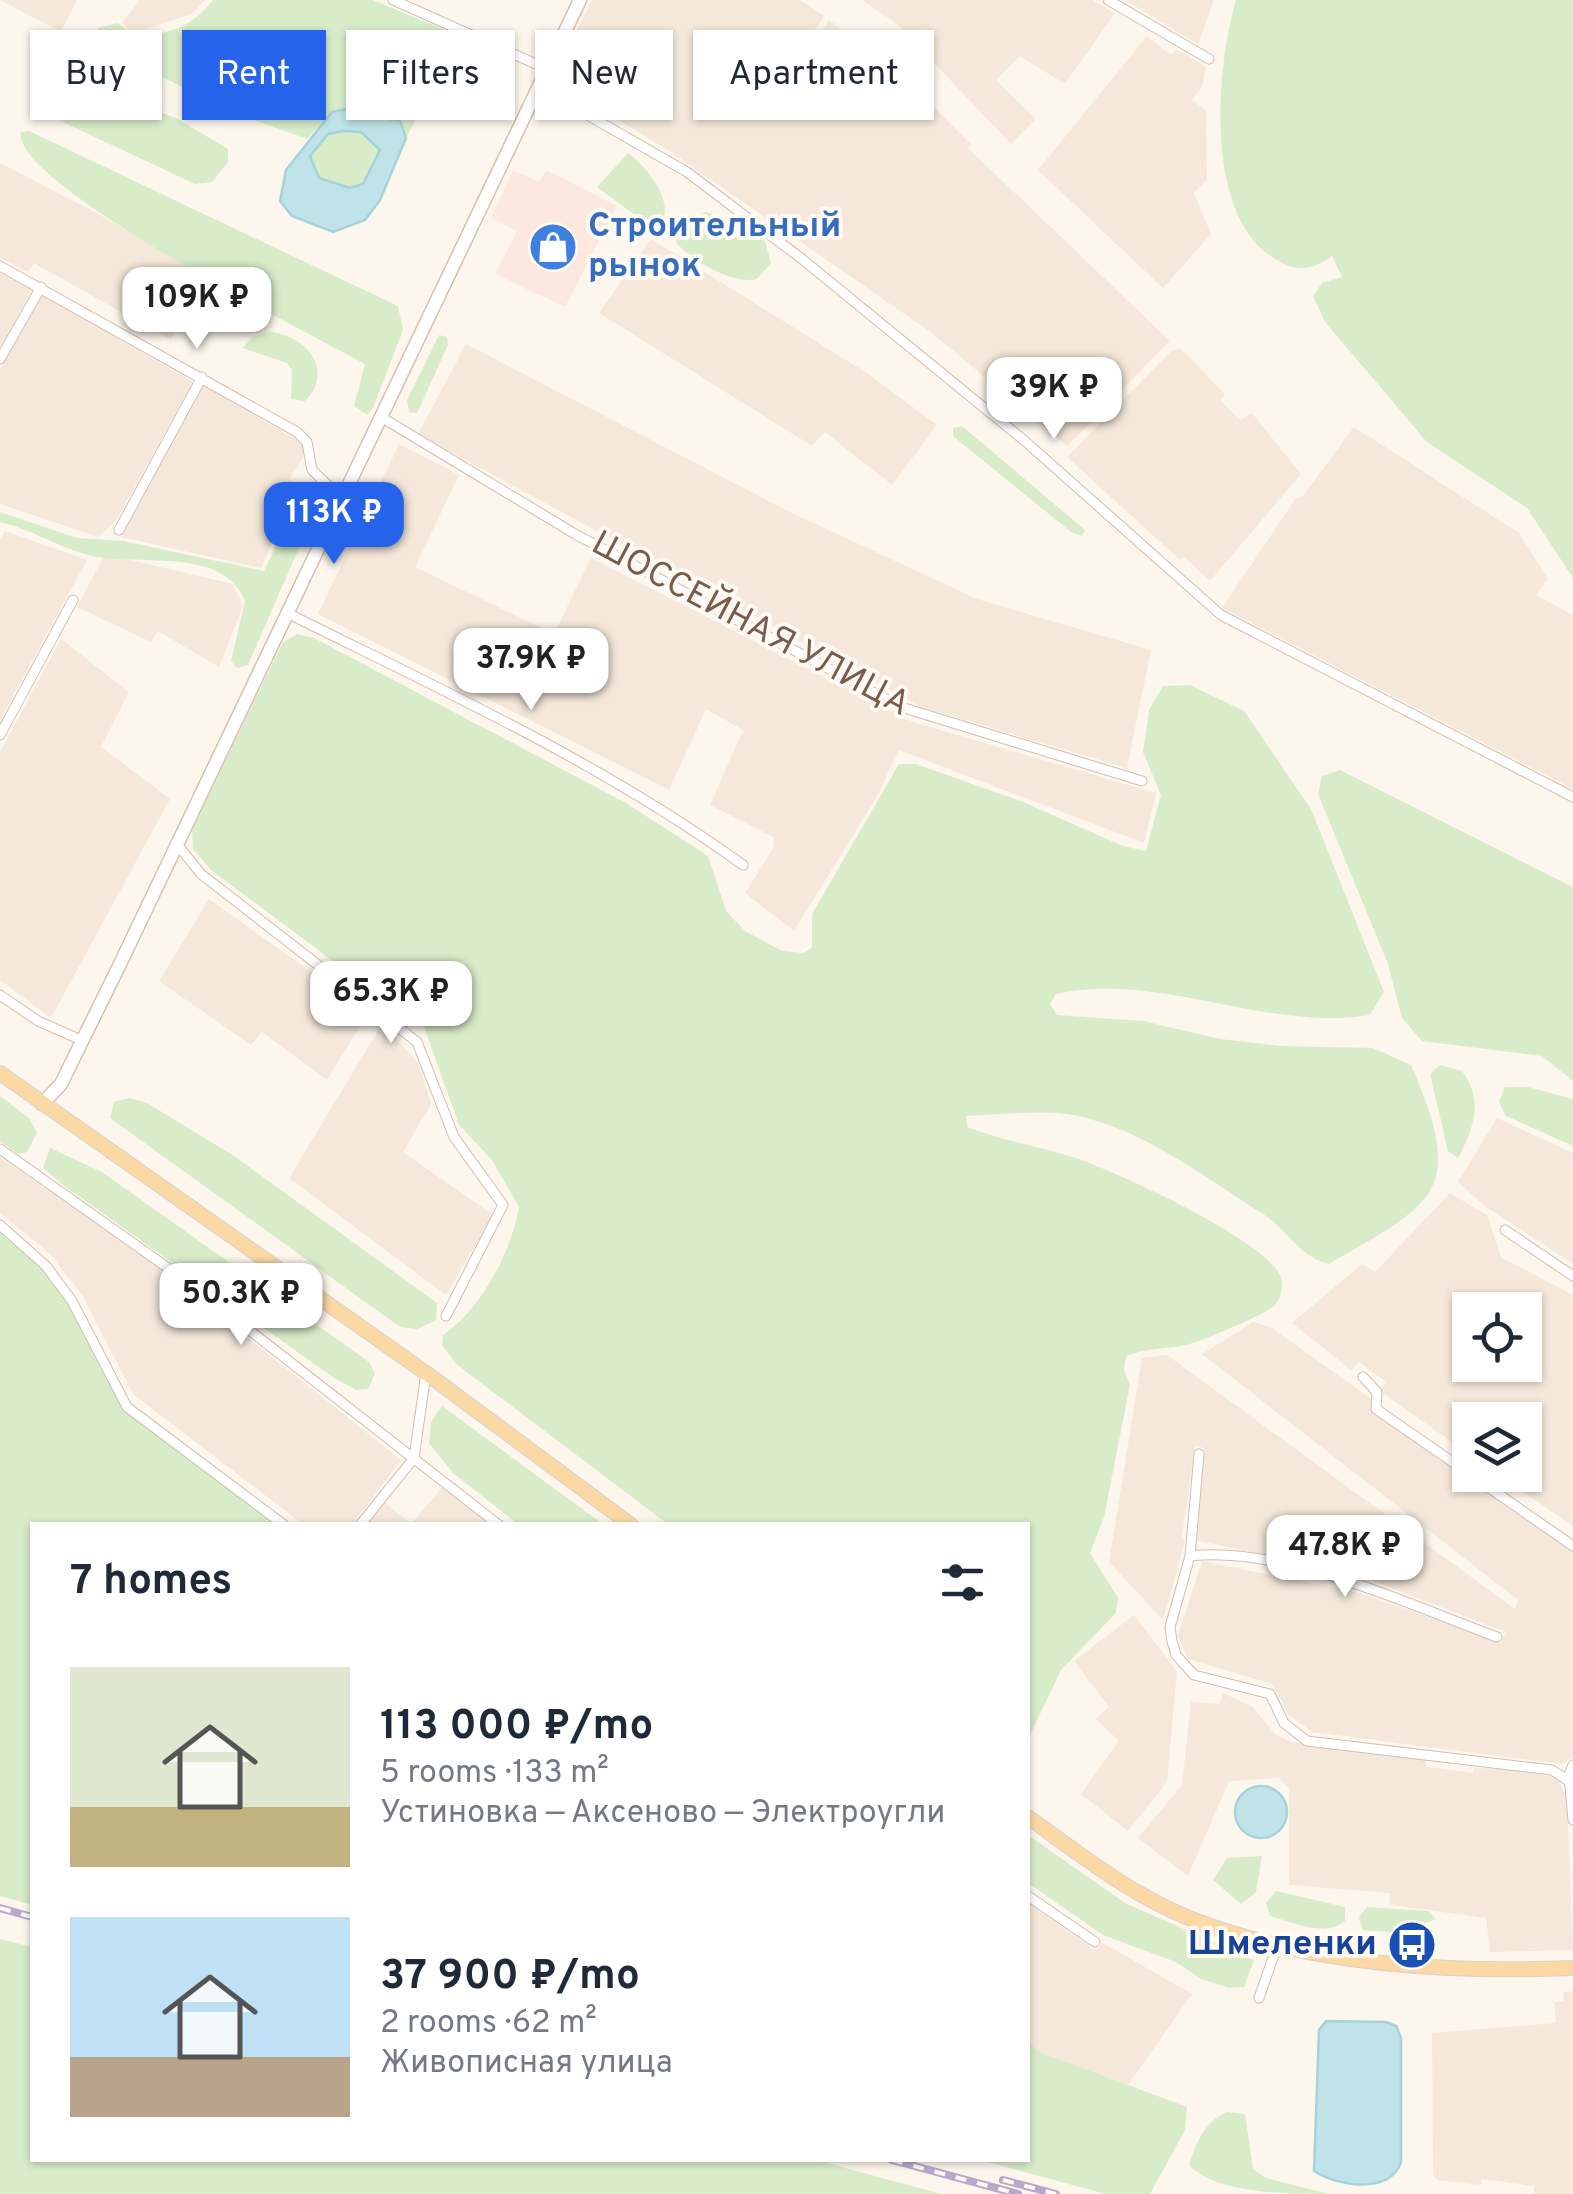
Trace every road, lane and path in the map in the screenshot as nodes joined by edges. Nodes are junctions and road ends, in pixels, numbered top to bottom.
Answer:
1 (393, 0) edge
2 (580, 0) edge
3 (1108, 0) edge
4 (565, 30) edge
5 (1209, 59) dead end
6 (535, 63) edge
7 (535, 90) edge
8 (596, 120) edge
9 (0, 266) edge
10 (41, 287) junction
11 (0, 359) edge
12 (202, 377) junction
13 (382, 417) junction
14 (342, 499) junction
15 (119, 530) dead end
16 (72, 600) dead end
17 (289, 614) junction
18 (0, 735) edge
19 (1142, 781) dead end
20 (1573, 796) edge
21 (176, 843) junction
22 (743, 865) dead end
23 (0, 994) edge
24 (82, 1040) junction
25 (0, 1073) edge
26 (42, 1104) junction
27 (0, 1149) edge
28 (0, 1225) edge
29 (1505, 1230) dead end
30 (1573, 1276) edge
31 (446, 1316) dead end
32 (426, 1373) junction
33 (1363, 1377) dead end
34 (1199, 1454) dead end
35 (414, 1458) junction
36 (1452, 1462) edge
37 (1495, 1492) edge
38 (280, 1522) edge
39 (362, 1522) edge
40 (494, 1522) edge
41 (627, 1522) edge
42 (1573, 1546) edge
43 (1190, 1556) junction
44 (1497, 1637) dead end
45 (1573, 1766) edge
46 (1570, 1782) junction
47 (1030, 1818) edge
48 (1573, 1820) edge
49 (1030, 1897) edge
50 (1095, 1942) dead end
51 (1278, 1944) junction
52 (1573, 1968) edge
53 (1259, 1998) dead end

1 - 6 street
2 - 4 main road
3 - 5 street
7 - 13 main road
8 - 20 street
9 - 10 street
10 - 11 street
10 - 12 street
12 - 14 street
12 - 15 street
13 - 14 main road
13 - 19 street, ШОССЕЙНАЯ УЛИЦА
14 - 17 main road
16 - 18 street
17 - 21 main road
17 - 22 street
21 - 24 main road
21 - 31 street
23 - 24 street
24 - 26 main road
25 - 26 main road
26 - 32 main road
27 - 35 street
28 - 38 street
29 - 30 street
32 - 35 street
32 - 41 main road
33 - 36 street
34 - 43 street
35 - 39 street
35 - 40 street
37 - 42 street
43 - 44 street
43 - 46 street
45 - 46 street
46 - 48 street
47 - 51 main road
49 - 50 street
51 - 52 main road
51 - 53 street

